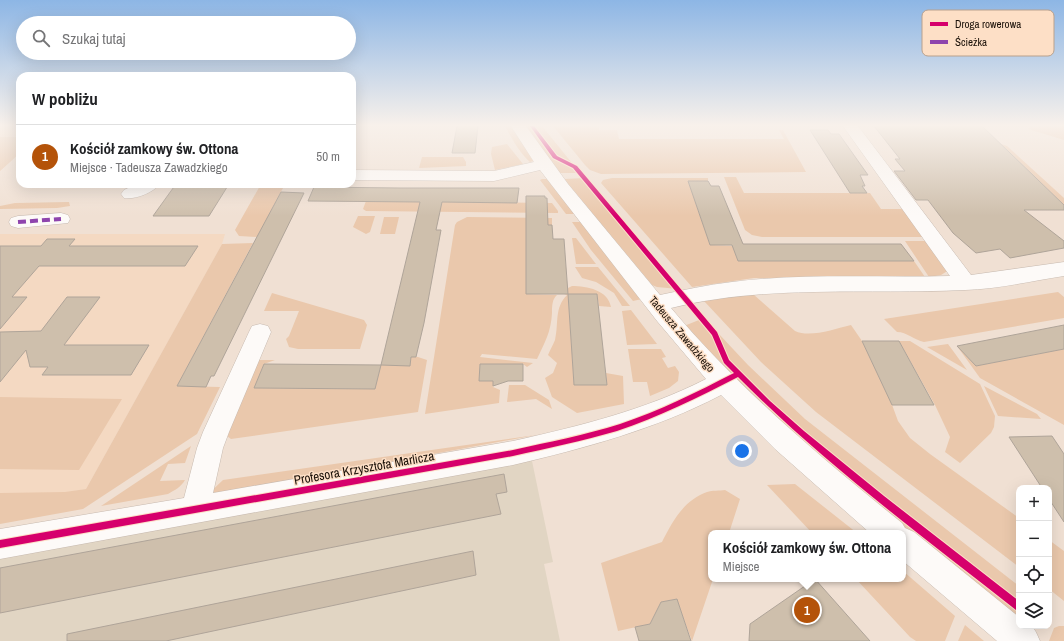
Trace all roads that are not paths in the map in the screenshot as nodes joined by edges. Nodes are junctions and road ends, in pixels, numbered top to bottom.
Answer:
1 (539, 156) edge
2 (872, 156) edge
3 (545, 164) junction
4 (356, 175) edge
5 (143, 188) edge
6 (130, 194) dead end
7 (62, 219) dead end
8 (18, 222) dead end
9 (1064, 269) edge
10 (966, 283) junction
11 (656, 304) junction
12 (260, 332) dead end
13 (724, 382) junction
14 (195, 509) junction
15 (888, 530) edge
16 (0, 544) edge
17 (906, 544) edge
18 (1023, 641) edge

1 - 3 street, Tadeusza Zawadzkiego
2 - 10 street
3 - 4 street
3 - 11 street, Tadeusza Zawadzkiego
5 - 6 street
7 - 8 street
9 - 10 street
10 - 11 street
11 - 13 street, Tadeusza Zawadzkiego
12 - 14 street
13 - 14 street, Profesora Krzysztofa Marlicza
13 - 15 street, Tadeusza Zawadzkiego
14 - 16 street, Profesora Krzysztofa Marlicza
17 - 18 street

